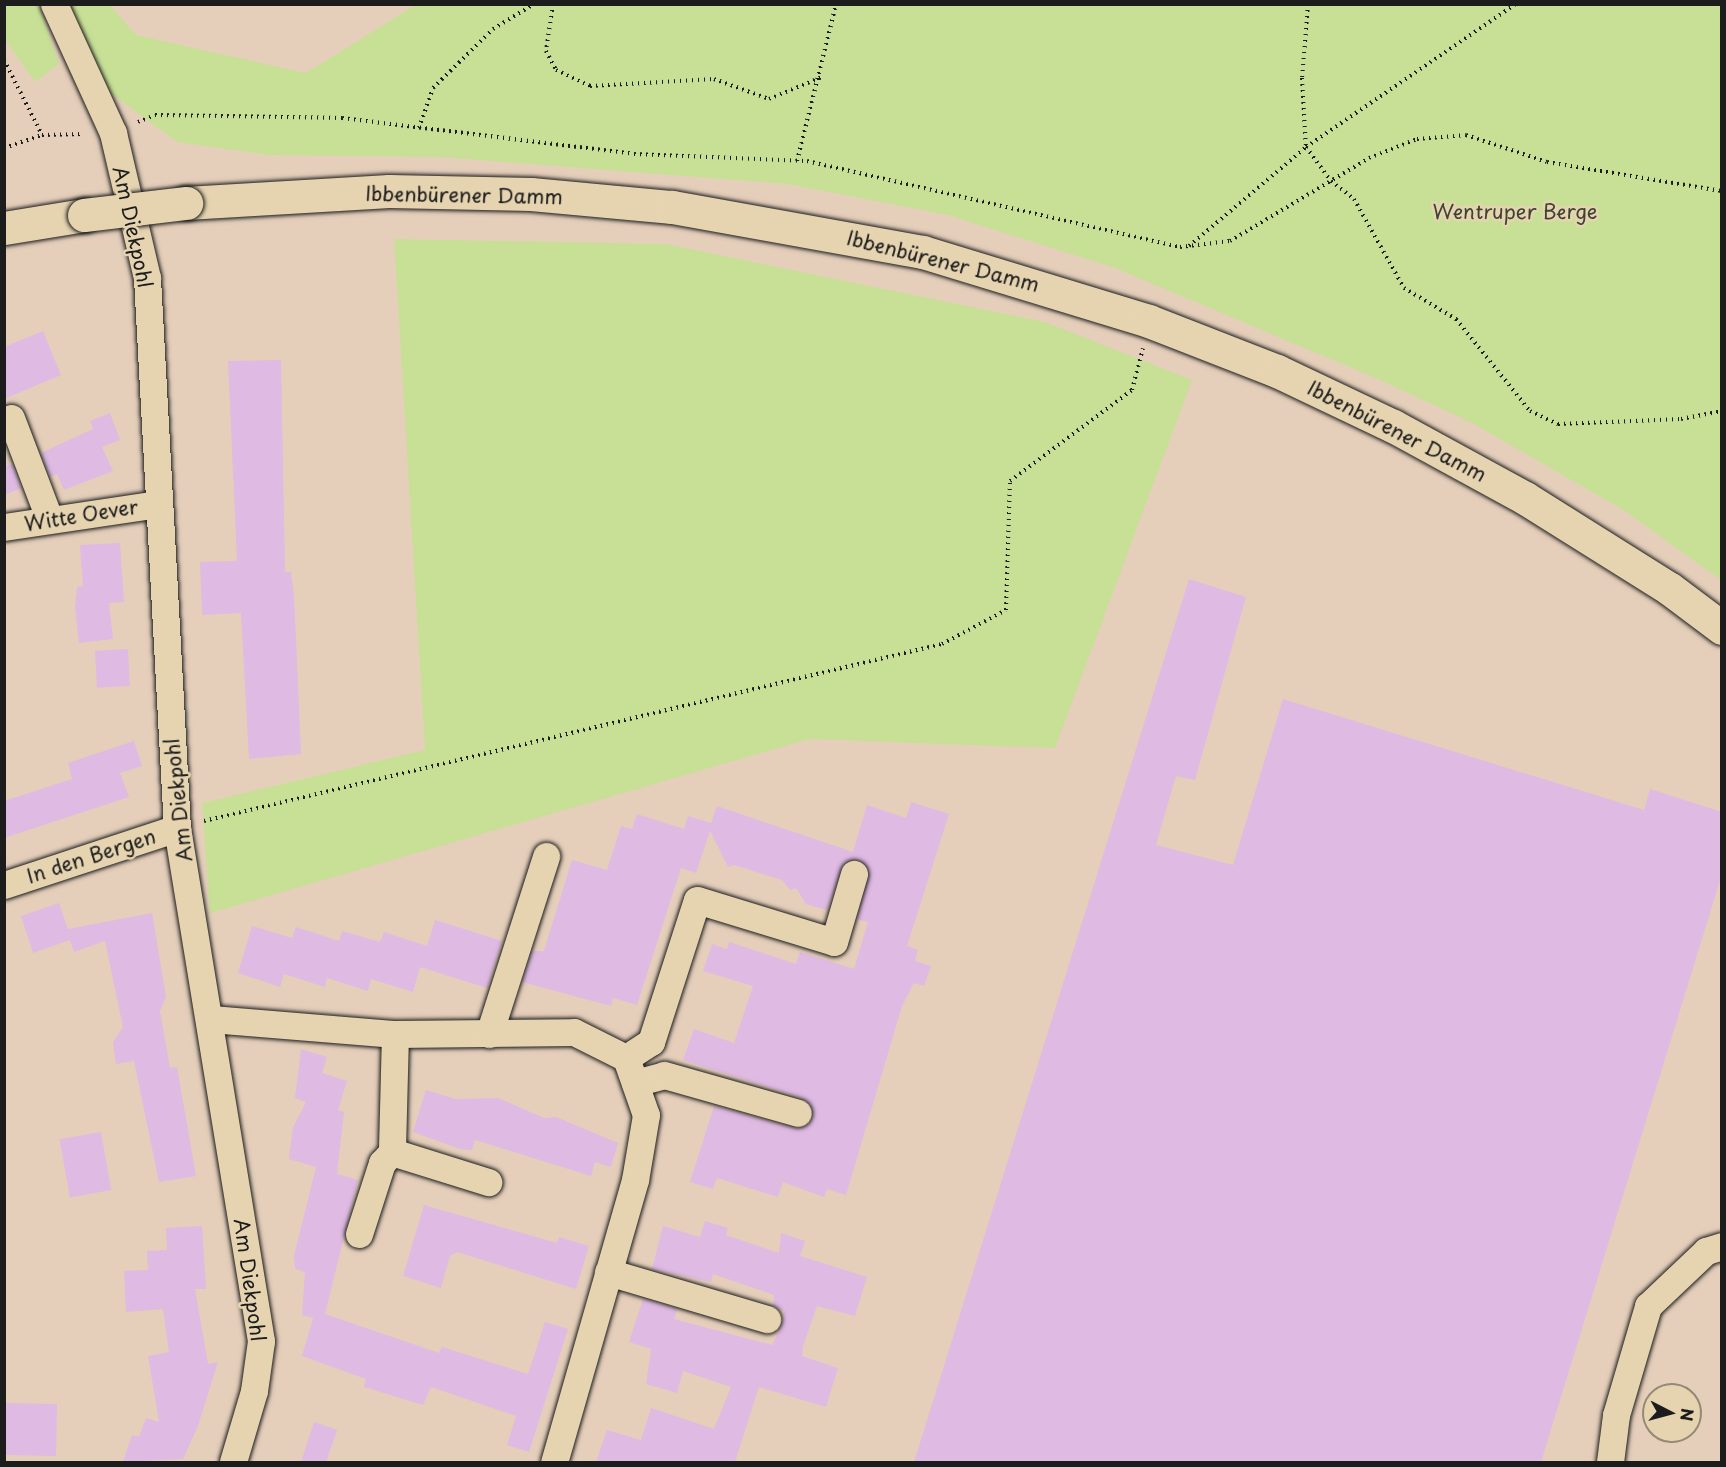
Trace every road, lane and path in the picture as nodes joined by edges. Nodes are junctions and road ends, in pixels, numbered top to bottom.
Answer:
1 (54, 4) edge
2 (534, 4) edge
3 (553, 4) edge
4 (836, 4) edge
5 (1308, 4) edge
6 (1516, 4) edge
7 (4, 60) edge
8 (822, 77) junction
9 (418, 128) junction
10 (112, 132) junction
11 (42, 135) junction
12 (1306, 147) junction
13 (4, 148) edge
14 (797, 161) junction
15 (1331, 181) junction
16 (1722, 191) edge
17 (4, 228) edge
18 (1188, 246) junction
19 (1149, 321) junction
20 (1722, 411) edge
21 (11, 418) dead end
22 (157, 504) junction
23 (50, 518) junction
24 (4, 527) edge
25 (1722, 628) edge
26 (177, 828) junction
27 (546, 856) dead end
28 (854, 874) dead end
29 (4, 885) edge
30 (211, 1019) junction
31 (395, 1034) junction
32 (489, 1034) junction
33 (631, 1071) junction
34 (798, 1113) dead end
35 (392, 1152) junction
36 (488, 1182) dead end
37 (359, 1234) dead end
38 (1722, 1246) edge
39 (608, 1272) junction
40 (767, 1319) dead end
41 (233, 1462) edge
42 (554, 1462) edge
43 (1610, 1462) edge

1 - 10 street, Am Diekpohl
2 - 9 path
3 - 8 path
4 - 8 path
5 - 12 path
6 - 12 path
7 - 11 path
8 - 14 path
9 - 10 path
9 - 14 path
10 - 11 path
10 - 22 street, Am Diekpohl
11 - 13 path
12 - 15 path
12 - 18 path
14 - 18 path
15 - 16 path
15 - 18 path
15 - 20 path
17 - 19 main road, Ibbenbürener Damm, bridge
19 - 25 main road, Ibbenbürener Damm
19 - 26 path
21 - 23 street
22 - 23 street, Witte Oever
22 - 26 street, Am Diekpohl
23 - 24 street, Witte Oever
26 - 29 street, In den Bergen
26 - 30 street, Am Diekpohl
27 - 32 street
28 - 33 street
30 - 31 street
30 - 41 street, Am Diekpohl
31 - 32 street
31 - 35 street
32 - 33 street
33 - 34 street
33 - 39 street
35 - 36 street
35 - 37 street
38 - 43 street
39 - 40 street
39 - 42 street

